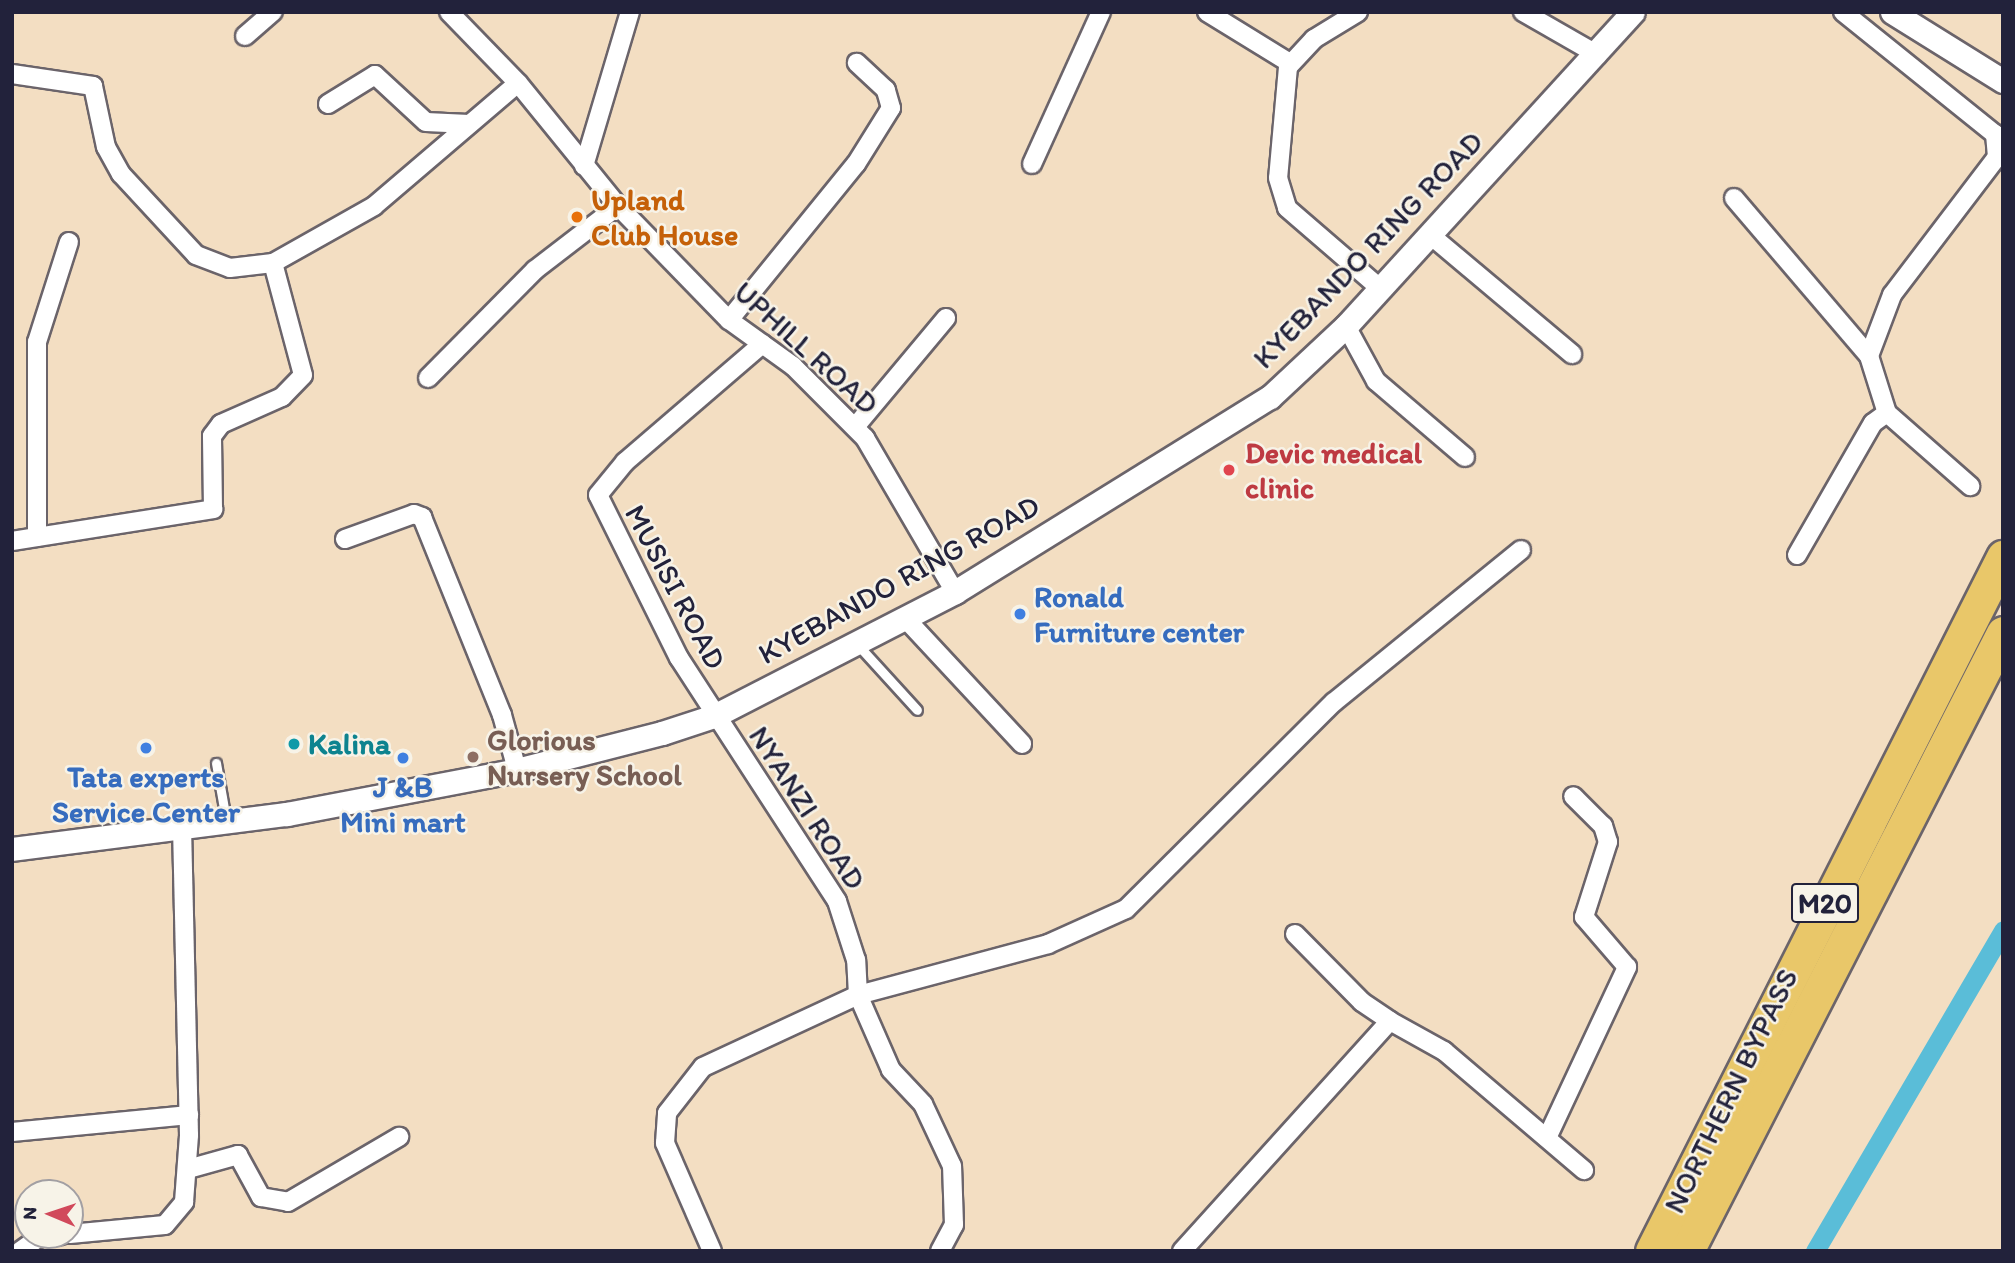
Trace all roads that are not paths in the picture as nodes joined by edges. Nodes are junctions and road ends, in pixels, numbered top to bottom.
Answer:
1 (273, 12) edge
2 (449, 12) edge
3 (630, 12) edge
4 (1101, 12) edge
5 (1206, 12) edge
6 (1358, 12) edge
7 (1523, 12) edge
8 (1633, 12) edge
9 (1843, 12) edge
10 (1892, 12) edge
11 (245, 36) dead end
12 (1598, 55) junction
13 (1290, 62) junction
14 (857, 63) dead end
15 (12, 74) edge
16 (2003, 81) edge
17 (519, 83) junction
18 (328, 104) dead end
19 (468, 124) junction
20 (1032, 164) dead end
21 (584, 166) junction
22 (1734, 198) dead end
23 (618, 206) junction
24 (1429, 234) junction
25 (69, 242) dead end
26 (273, 263) junction
27 (1381, 289) junction
28 (946, 318) dead end
29 (729, 320) junction
30 (1346, 326) junction
31 (762, 344) junction
32 (1572, 354) dead end
33 (1869, 356) junction
34 (428, 378) dead end
35 (1887, 413) junction
36 (855, 427) junction
37 (1465, 457) dead end
38 (1970, 486) dead end
39 (37, 537) junction
40 (345, 539) dead end
41 (12, 541) edge
42 (1521, 550) dead end
43 (1797, 555) dead end
44 (2003, 557) edge
45 (955, 592) junction
46 (905, 618) junction
47 (2003, 633) edge
48 (857, 643) junction
49 (917, 710) dead end
50 (714, 716) junction
51 (1022, 744) dead end
52 (216, 763) dead end
53 (517, 770) junction
54 (1573, 796) dead end
55 (226, 820) junction
56 (182, 825) junction
57 (12, 849) edge
58 (1295, 934) dead end
59 (858, 995) junction
60 (1390, 1021) junction
61 (189, 1115) junction
62 (12, 1132) edge
63 (399, 1137) dead end
64 (1547, 1138) junction
65 (188, 1169) junction
66 (1584, 1170) dead end
67 (84, 1233) edge
68 (712, 1251) edge
69 (940, 1251) edge
70 (1182, 1251) edge
71 (1652, 1251) edge
72 (1687, 1251) edge

1 - 11 street
2 - 17 street, UPHILL ROAD
3 - 21 street
4 - 20 street
5 - 13 street
6 - 13 street
7 - 12 street
8 - 12 street, KYEBANDO RING ROAD
9 - 33 street
10 - 16 street
12 - 24 street, KYEBANDO RING ROAD
13 - 27 street
14 - 29 street
15 - 26 street
17 - 19 street
17 - 21 street, UPHILL ROAD
18 - 19 street
19 - 26 street
21 - 23 street, UPHILL ROAD
22 - 33 street
23 - 29 street, UPHILL ROAD
23 - 34 street
24 - 27 street, KYEBANDO RING ROAD
24 - 32 street
25 - 39 street
26 - 39 street
27 - 30 street, KYEBANDO RING ROAD
28 - 36 street
29 - 31 street, UPHILL ROAD
30 - 37 street
30 - 45 street, KYEBANDO RING ROAD
31 - 36 street, UPHILL ROAD
31 - 50 street, MUSISI ROAD
33 - 35 street
35 - 38 street
35 - 43 street
36 - 45 street, UPHILL ROAD
39 - 41 street
40 - 53 street
42 - 59 street
44 - 71 highway, NORTHERN BYPASS / M20
45 - 46 street, KYEBANDO RING ROAD
46 - 48 street, KYEBANDO RING ROAD
46 - 51 street
47 - 72 highway, NORTHERN BYPASS / M20
48 - 49 lane
48 - 50 street, KYEBANDO RING ROAD
50 - 53 street, KYEBANDO RING ROAD
50 - 59 street, NYANZI ROAD
52 - 55 lane
53 - 55 street, KYEBANDO RING ROAD
54 - 64 street
55 - 56 street, KYEBANDO RING ROAD
56 - 57 street, KYEBANDO RING ROAD
56 - 61 street
58 - 60 street
59 - 68 street
59 - 69 street
60 - 64 street
60 - 70 street
61 - 62 street
61 - 65 street
63 - 65 street
64 - 66 street
65 - 67 street

